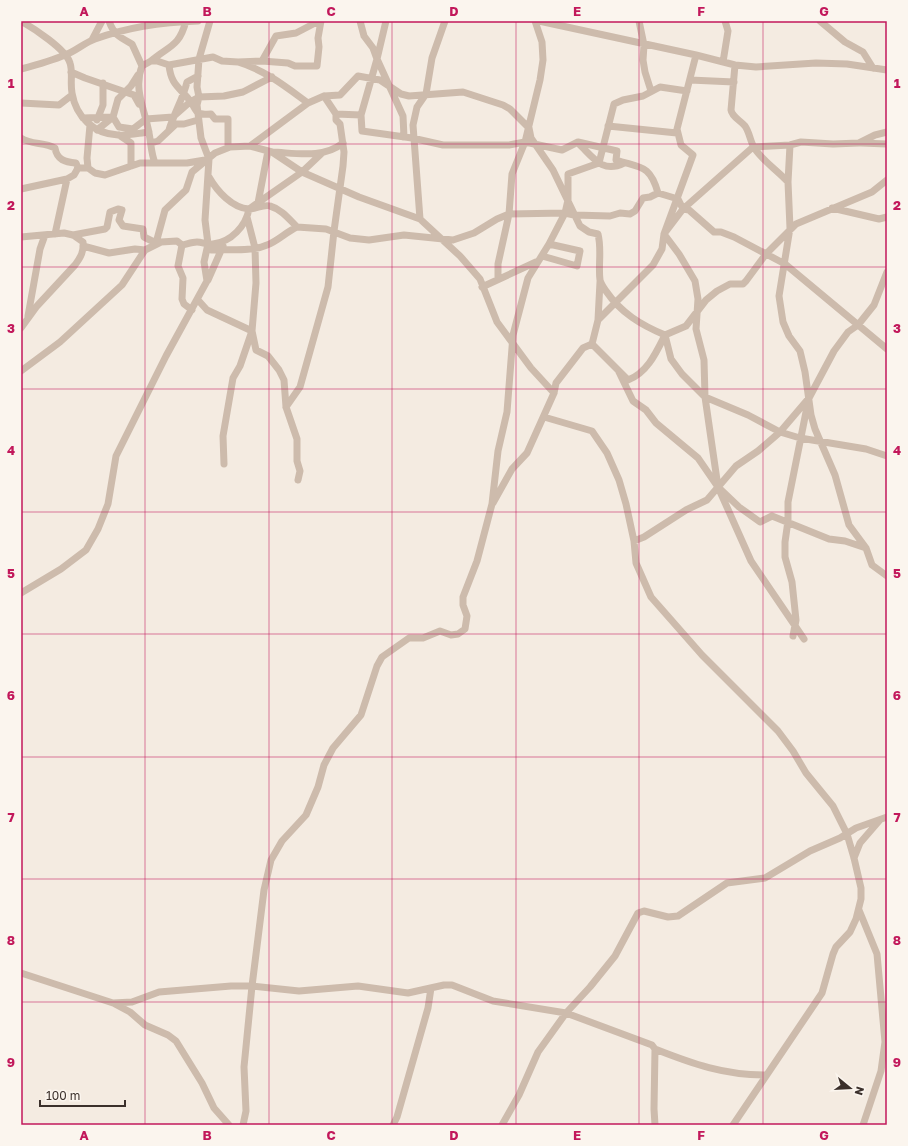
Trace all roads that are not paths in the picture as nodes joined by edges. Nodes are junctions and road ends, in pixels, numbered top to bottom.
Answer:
1 (21, 21) edge
2 (102, 21) edge
3 (109, 21) edge
4 (156, 21) edge
5 (174, 21) edge
6 (186, 21) edge
7 (198, 21) edge
8 (210, 21) edge
9 (320, 21) edge
10 (360, 21) edge
11 (386, 21) edge
12 (445, 21) edge
13 (535, 21) edge
14 (539, 21) edge
15 (638, 21) edge
16 (725, 21) edge
17 (820, 21) edge
18 (164, 23) junction
19 (31, 24) edge
20 (113, 32) junction
21 (92, 40) junction
22 (644, 45) junction
23 (696, 54) junction
24 (66, 55) junction
25 (199, 59) junction
26 (377, 59) junction
27 (151, 61) junction
28 (262, 61) junction
29 (238, 62) junction
30 (723, 62) junction
31 (169, 65) junction
32 (735, 65) junction
33 (142, 66) junction
34 (874, 68) junction
35 (21, 69) edge
36 (887, 70) edge
37 (71, 72) junction
38 (138, 75) junction
39 (198, 76) junction
40 (272, 77) junction
41 (372, 78) junction
42 (690, 80) junction
43 (734, 82) junction
44 (103, 83) junction
45 (390, 88) junction
46 (650, 91) junction
47 (687, 91) junction
48 (124, 93) junction
49 (72, 94) junction
50 (426, 94) junction
51 (184, 95) junction
52 (324, 96) junction
53 (199, 97) junction
54 (190, 102) junction
55 (21, 103) edge
56 (308, 104) junction
57 (141, 107) junction
58 (198, 112) junction
59 (336, 114) junction
60 (361, 115) junction
61 (173, 117) junction
62 (83, 118) junction
63 (99, 118) junction
64 (113, 118) junction
65 (146, 119) junction
66 (198, 120) junction
67 (608, 126) junction
68 (93, 128) junction
69 (529, 128) junction
70 (169, 130) junction
71 (149, 132) junction
72 (887, 132) edge
73 (676, 133) junction
74 (118, 135) junction
75 (404, 137) junction
76 (21, 138) edge
77 (412, 138) junction
78 (525, 142) junction
79 (578, 142) junction
80 (859, 142) junction
81 (151, 143) junction
82 (343, 143) junction
83 (536, 144) junction
84 (790, 144) junction
85 (887, 144) edge
86 (250, 146) junction
87 (228, 147) junction
88 (602, 147) junction
89 (753, 147) junction
90 (270, 152) junction
91 (321, 154) junction
92 (209, 159) junction
93 (155, 163) junction
94 (598, 163) junction
95 (624, 163) junction
96 (131, 166) junction
97 (78, 168) junction
98 (88, 168) junction
99 (302, 172) junction
100 (208, 175) junction
101 (67, 179) junction
102 (887, 180) edge
103 (788, 182) junction
104 (340, 188) junction
105 (21, 189) edge
106 (658, 193) junction
107 (678, 199) junction
108 (568, 200) junction
109 (258, 203) junction
110 (831, 208) junction
111 (248, 209) junction
112 (683, 209) junction
113 (565, 213) junction
114 (509, 214) junction
115 (574, 215) junction
116 (247, 217) junction
117 (887, 217) edge
118 (420, 219) junction
119 (297, 227) junction
120 (790, 230) junction
121 (334, 231) junction
122 (55, 234) junction
123 (664, 234) junction
124 (45, 235) junction
125 (73, 235) junction
126 (21, 237) edge
127 (441, 237) junction
128 (226, 241) junction
129 (156, 243) junction
130 (208, 244) junction
131 (549, 244) junction
132 (182, 245) junction
133 (83, 246) junction
134 (255, 248) junction
135 (222, 249) junction
136 (145, 250) junction
137 (766, 254) junction
138 (539, 259) junction
139 (785, 264) junction
140 (887, 272) edge
141 (498, 278) junction
142 (207, 281) junction
143 (600, 282) junction
144 (482, 287) junction
145 (198, 300) junction
146 (616, 304) junction
147 (192, 310) junction
148 (698, 313) junction
149 (28, 318) junction
150 (598, 320) junction
151 (858, 325) junction
152 (21, 328) edge
153 (252, 331) junction
154 (665, 335) junction
155 (513, 344) junction
156 (592, 344) junction
157 (887, 349) edge
158 (21, 371) edge
159 (619, 372) junction
160 (554, 393) junction
161 (705, 397) junction
162 (809, 398) junction
163 (286, 407) junction
164 (544, 417) junction
165 (780, 432) junction
166 (800, 438) junction
167 (821, 440) junction
168 (887, 456) edge
169 (224, 464) dead end
170 (298, 480) dead end
171 (718, 487) junction
172 (492, 504) junction
173 (788, 521) junction
174 (634, 541) junction
175 (866, 548) junction
176 (887, 576) edge
177 (21, 593) edge
178 (795, 624) junction
179 (793, 636) dead end
180 (804, 639) dead end
181 (887, 816) edge
182 (879, 821) junction
183 (847, 834) junction
184 (854, 858) junction
185 (859, 910) junction
186 (21, 973) edge
187 (252, 986) junction
188 (431, 988) junction
189 (113, 1003) junction
190 (566, 1013) junction
191 (655, 1049) junction
192 (765, 1075) junction
193 (229, 1125) edge
194 (243, 1125) edge
195 (393, 1125) edge
196 (502, 1125) edge
197 (655, 1125) edge
198 (733, 1125) edge
199 (863, 1125) edge

1 - 19 street
2 - 21 street
3 - 20 street
4 - 18 street
5 - 6 street
5 - 18 street
6 - 7 street
6 - 27 street
8 - 25 street
9 - 28 street
9 - 28 street
10 - 26 street
11 - 26 street
12 - 50 street
13 - 69 street
14 - 22 street
15 - 22 street
16 - 30 street
17 - 34 street
18 - 20 street
19 - 24 street
20 - 21 street
20 - 33 street
21 - 24 street
22 - 23 street
22 - 46 street
23 - 30 street
23 - 42 street
24 - 35 street
24 - 37 street
25 - 29 street
25 - 31 street
25 - 39 street
26 - 41 street
26 - 45 street
27 - 31 street
27 - 33 street
28 - 29 street
29 - 40 street
30 - 32 street
31 - 51 street
32 - 34 street
32 - 43 street
33 - 38 street
34 - 36 street
37 - 44 street
37 - 49 street
38 - 48 street
38 - 57 street
39 - 51 street
39 - 53 street
40 - 53 street
40 - 56 street
41 - 45 street
41 - 52 street
41 - 60 street
42 - 43 street
42 - 47 street
43 - 89 street
44 - 48 street
44 - 63 street
45 - 50 street
45 - 75 street
46 - 47 street
46 - 67 street
47 - 73 street
48 - 57 street
48 - 64 street
49 - 55 street
49 - 62 street
50 - 69 street
50 - 77 street
51 - 54 street
51 - 61 street
52 - 56 street
52 - 59 street
53 - 54 street
53 - 58 street
54 - 58 street
54 - 61 street
56 - 86 street
57 - 65 street
58 - 66 street
58 - 87 street
59 - 60 street
59 - 82 street
60 - 75 street
61 - 65 street
61 - 70 street
62 - 63 street
62 - 68 street
63 - 64 street
63 - 68 street
64 - 65 street
64 - 68 street
65 - 71 street
66 - 70 street
66 - 92 street
67 - 73 street
67 - 88 street
68 - 74 street
68 - 98 street
69 - 78 street
69 - 83 street
70 - 81 street
71 - 74 street
71 - 81 street
72 - 80 street
73 - 107 street
74 - 96 street
75 - 77 street
76 - 97 street
77 - 78 street
77 - 118 street
78 - 83 street
78 - 114 street
79 - 83 street
79 - 88 street
79 - 94 street
80 - 84 street
80 - 85 street
81 - 93 street
82 - 91 street
82 - 104 street
83 - 108 street
84 - 89 street
84 - 103 street
86 - 87 street
86 - 90 street
87 - 92 street
88 - 94 street
88 - 95 street
89 - 103 street
89 - 112 street
90 - 91 street
90 - 99 street
90 - 109 street
91 - 99 street
92 - 93 street
92 - 100 street
92 - 129 street
93 - 96 street
94 - 95 street
94 - 108 street
95 - 106 street
96 - 98 street
97 - 98 street
97 - 101 street
99 - 104 street
99 - 109 street
100 - 111 street
100 - 130 street
101 - 105 street
101 - 122 street
102 - 110 street
103 - 120 street
104 - 118 street
104 - 121 street
106 - 107 street
106 - 115 street
107 - 112 street
107 - 123 street
108 - 113 street
108 - 115 street
109 - 111 street
110 - 117 street
110 - 120 street
111 - 116 street
111 - 119 street
112 - 123 street
112 - 137 street
113 - 114 street
113 - 115 street
113 - 131 street
114 - 127 street
114 - 141 street
115 - 143 street
116 - 128 street
116 - 134 street
118 - 127 street
119 - 121 street
119 - 134 street
120 - 137 street
120 - 139 street
121 - 127 street
121 - 163 street
122 - 124 street
122 - 125 street
123 - 146 street
123 - 148 street
124 - 126 street
124 - 149 street
125 - 129 street
125 - 133 street
127 - 144 street
128 - 130 street
128 - 135 street
129 - 132 street
129 - 136 street
130 - 132 street
130 - 135 street
130 - 142 street
131 - 138 street
131 - 138 street
132 - 147 street
133 - 136 street
133 - 149 street
134 - 135 street
134 - 153 street
135 - 142 street
136 - 158 street
137 - 139 street
137 - 148 street
138 - 141 street
138 - 155 street
139 - 151 street
139 - 162 street
140 - 151 street
141 - 144 street
142 - 145 street
143 - 146 street
143 - 150 street
144 - 155 street
145 - 147 street
145 - 153 street
146 - 150 street
146 - 154 street
147 - 177 street
148 - 154 street
148 - 161 street
149 - 152 street
150 - 156 street
151 - 157 street
151 - 162 street
153 - 163 street
153 - 169 street
154 - 159 street
154 - 161 street
155 - 160 street
155 - 172 street
156 - 159 street
156 - 160 street
159 - 171 street
160 - 164 street
161 - 165 street
161 - 171 street
162 - 165 street
162 - 166 street
162 - 167 street
163 - 170 street
164 - 172 street
164 - 174 street
165 - 166 street
165 - 171 street
166 - 167 street
166 - 173 street
167 - 168 street
167 - 175 street
171 - 173 street
171 - 174 street
171 - 178 street
172 - 187 street
173 - 175 street
173 - 178 street
174 - 183 street
175 - 176 street
178 - 179 street
178 - 180 street
181 - 182 street
182 - 183 street
182 - 184 street
183 - 184 street
183 - 190 street
184 - 185 street
185 - 192 street
185 - 199 street
186 - 189 street
187 - 188 street
187 - 189 street
187 - 194 street
188 - 190 street
188 - 195 street
189 - 193 street
190 - 191 street
190 - 196 street
191 - 192 street
191 - 197 street
192 - 198 street

